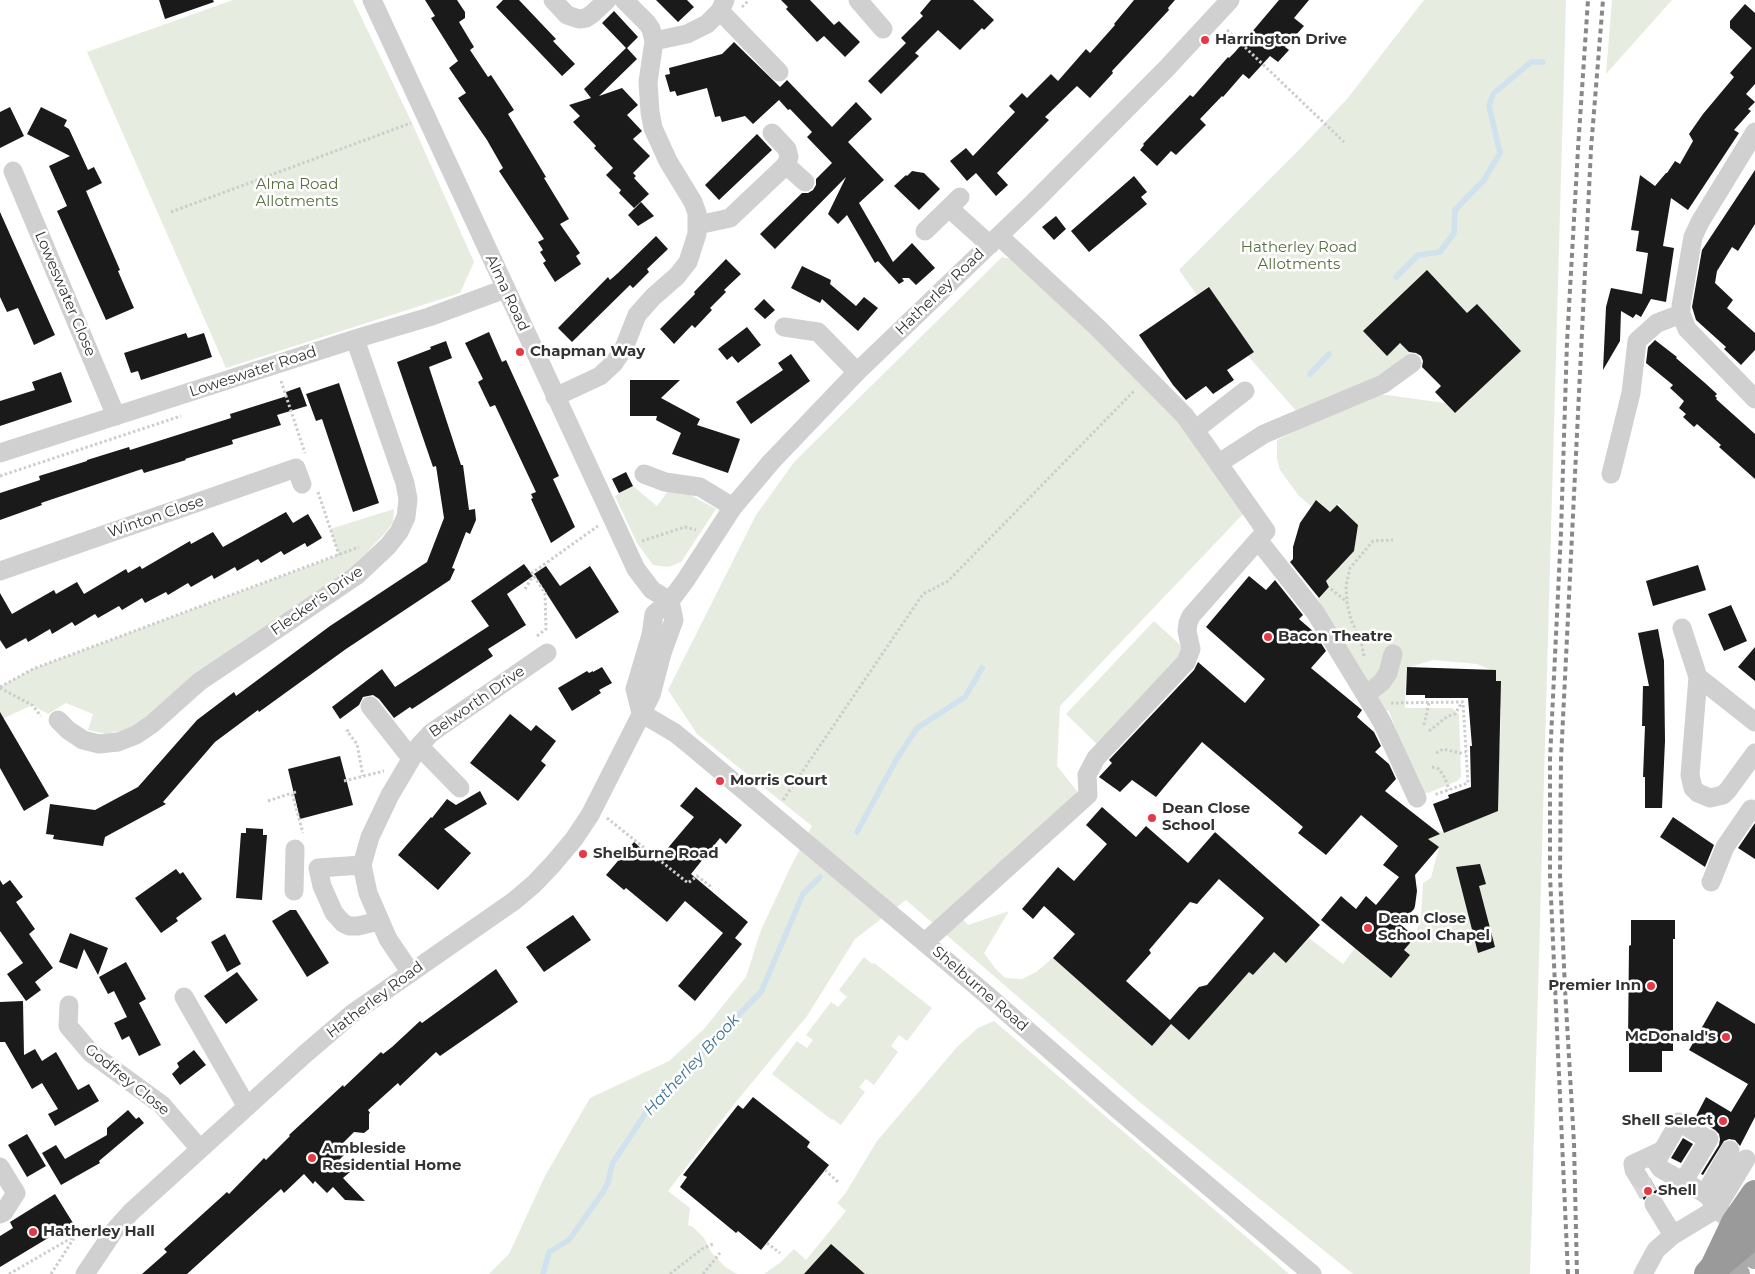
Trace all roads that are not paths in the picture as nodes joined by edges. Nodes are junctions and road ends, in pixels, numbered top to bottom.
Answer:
1 (372, 0) edge
2 (553, 0) edge
3 (607, 0) edge
4 (624, 0) edge
5 (858, 0) edge
6 (1230, 0) edge
7 (723, 6) edge
8 (883, 29) dead end
9 (654, 41) junction
10 (779, 72) dead end
11 (1755, 132) edge
12 (772, 133) dead end
13 (786, 165) junction
14 (13, 171) dead end
15 (805, 182) dead end
16 (698, 225) junction
17 (925, 231) dead end
18 (994, 240) junction
19 (505, 290) junction
20 (1682, 314) junction
21 (784, 327) dead end
22 (355, 339) junction
23 (1412, 362) dead end
24 (857, 372) junction
25 (1245, 391) dead end
26 (555, 397) junction
27 (1755, 400) edge
28 (116, 416) junction
29 (1195, 430) junction
30 (0, 453) edge
31 (1219, 463) junction
32 (644, 474) dead end
33 (1611, 474) dead end
34 (308, 483) road end
35 (733, 507) junction
36 (1258, 540) junction
37 (0, 571) edge
38 (670, 601) junction
39 (1682, 628) dead end
40 (548, 653) dead end
41 (1393, 654) dead end
42 (1698, 677) junction
43 (1370, 691) junction
44 (370, 706) dead end
45 (641, 713) junction
46 (58, 720) road end
47 (1755, 722) edge
48 (1755, 753) edge
49 (410, 759) junction
50 (460, 788) dead end
51 (1417, 798) road end
52 (1755, 812) edge
53 (295, 849) dead end
54 (362, 865) junction
55 (308, 868) junction
56 (1711, 882) dead end
57 (294, 891) dead end
58 (379, 921) junction
59 (925, 942) junction
60 (411, 972) junction
61 (184, 997) dead end
62 (69, 1005) dead end
63 (247, 1107) junction
64 (200, 1149) junction
65 (1663, 1150) junction
66 (1739, 1154) edge
67 (0, 1168) edge
68 (1639, 1178) tunnel mouth
69 (1683, 1182) junction
70 (1755, 1194) edge
71 (1654, 1204) tunnel mouth
72 (0, 1214) edge
73 (1673, 1235) junction
74 (1729, 1244) edge
75 (85, 1274) edge
76 (1312, 1274) edge
77 (1643, 1274) edge

1 - 19 street, Alma Road
2 - 3 street
4 - 9 street
5 - 8 street
6 - 18 street, Hatherley Road
7 - 9 street
7 - 10 street
9 - 16 street
11 - 20 street
12 - 13 street
13 - 15 street
13 - 16 street
14 - 28 street, Loweswater Close
16 - 26 street
17 - 18 street
18 - 24 street, Hatherley Road
18 - 29 street
19 - 22 street, Loweswater Road
19 - 26 street, Alma Road
20 - 27 street
20 - 33 street
21 - 24 street
22 - 28 street, Loweswater Road
22 - 46 street, Flecker's Drive
23 - 31 street
24 - 35 street, Hatherley Road
25 - 29 street
26 - 38 street, Alma Road
28 - 30 street, Loweswater Road
29 - 31 street
31 - 36 street
32 - 35 street
34 - 37 street, Winton Close
35 - 38 street, Hatherley Road
36 - 43 street
36 - 59 street
38 - 45 street, Hatherley Road
39 - 42 street
40 - 49 street, Belworth Drive
41 - 43 street
42 - 47 street
42 - 48 street
43 - 51 street
44 - 49 street
45 - 59 street, Shelburne Road
45 - 60 street, Hatherley Road
49 - 50 street
49 - 54 street, Belworth Drive
52 - 56 street
53 - 55 street
54 - 55 street
54 - 58 street, Belworth Drive
55 - 57 street
55 - 58 street
58 - 60 street, Belworth Drive
59 - 76 street, Shelburne Road
60 - 63 street, Hatherley Road
61 - 63 street
62 - 64 street, Godfrey Close
63 - 64 street, Hatherley Road
64 - 75 street, Hatherley Road
65 - 68 street
65 - 69 street
65 - 69 street
66 - 74 street
67 - 72 street
69 - 74 street
70 - 74 highway
71 - 73 street
73 - 74 street
73 - 77 street

